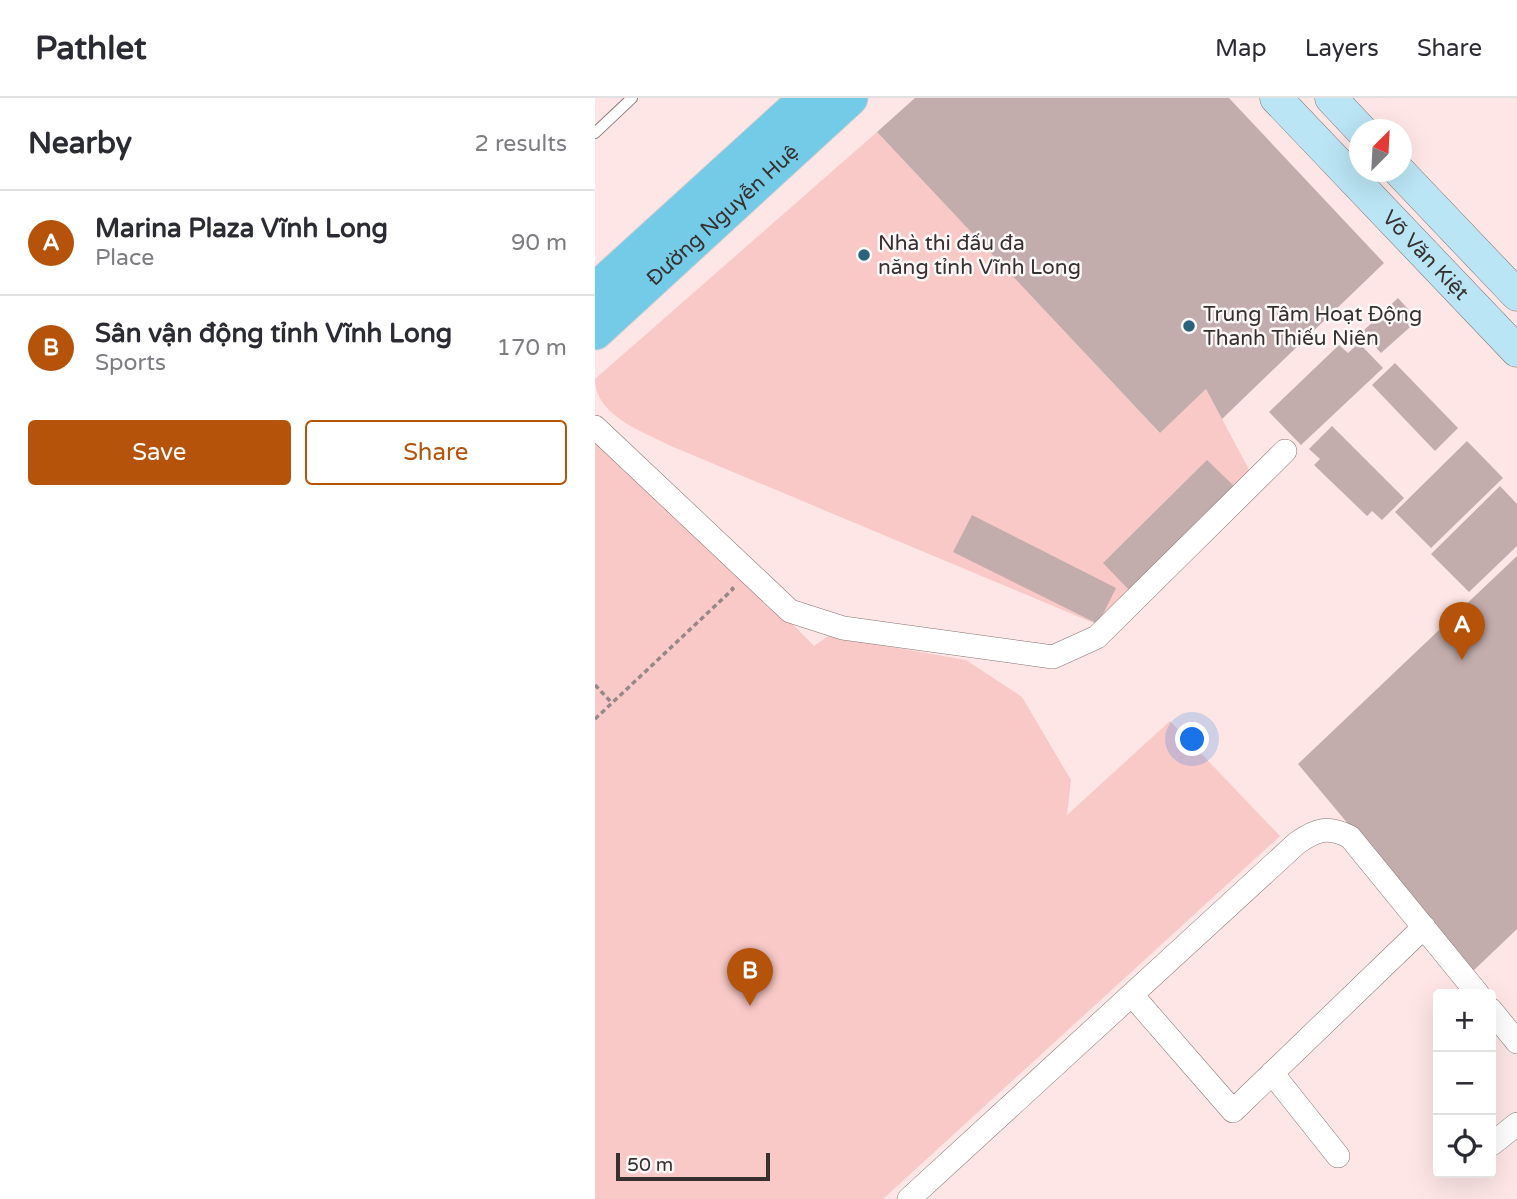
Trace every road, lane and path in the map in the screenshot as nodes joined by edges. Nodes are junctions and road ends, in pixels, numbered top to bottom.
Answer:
1 (632, 98) edge
2 (807, 98) edge
3 (850, 98) edge
4 (1276, 98) edge
5 (1331, 98) edge
6 (1351, 119) edge
7 (595, 133) edge
8 (1410, 182) edge
9 (595, 291) edge
10 (1517, 295) edge
11 (595, 332) edge
12 (1517, 351) edge
13 (595, 426) edge
14 (1285, 451) dead end
15 (733, 589) dead end
16 (595, 685) edge
17 (612, 703) junction
18 (595, 719) edge
19 (1424, 927) junction
20 (1474, 989) edge
21 (1132, 995) junction
22 (1496, 1016) edge
23 (1517, 1042) edge
24 (1272, 1073) junction
25 (1517, 1124) edge
26 (1496, 1141) edge
27 (1338, 1156) dead end
28 (909, 1199) edge

1 - 7 lane
2 - 9 main road, Đường Nguyễn Huệ
3 - 11 main road, Đường Nguyễn Huệ
4 - 12 main road, Võ Văn Kiệt
5 - 6 main road
8 - 10 main road, Võ Văn Kiệt
13 - 14 street
15 - 17 path
16 - 17 path
17 - 18 path
19 - 20 street
19 - 21 street
19 - 24 street
21 - 24 street
21 - 28 street
22 - 23 street
24 - 27 street
25 - 26 street

